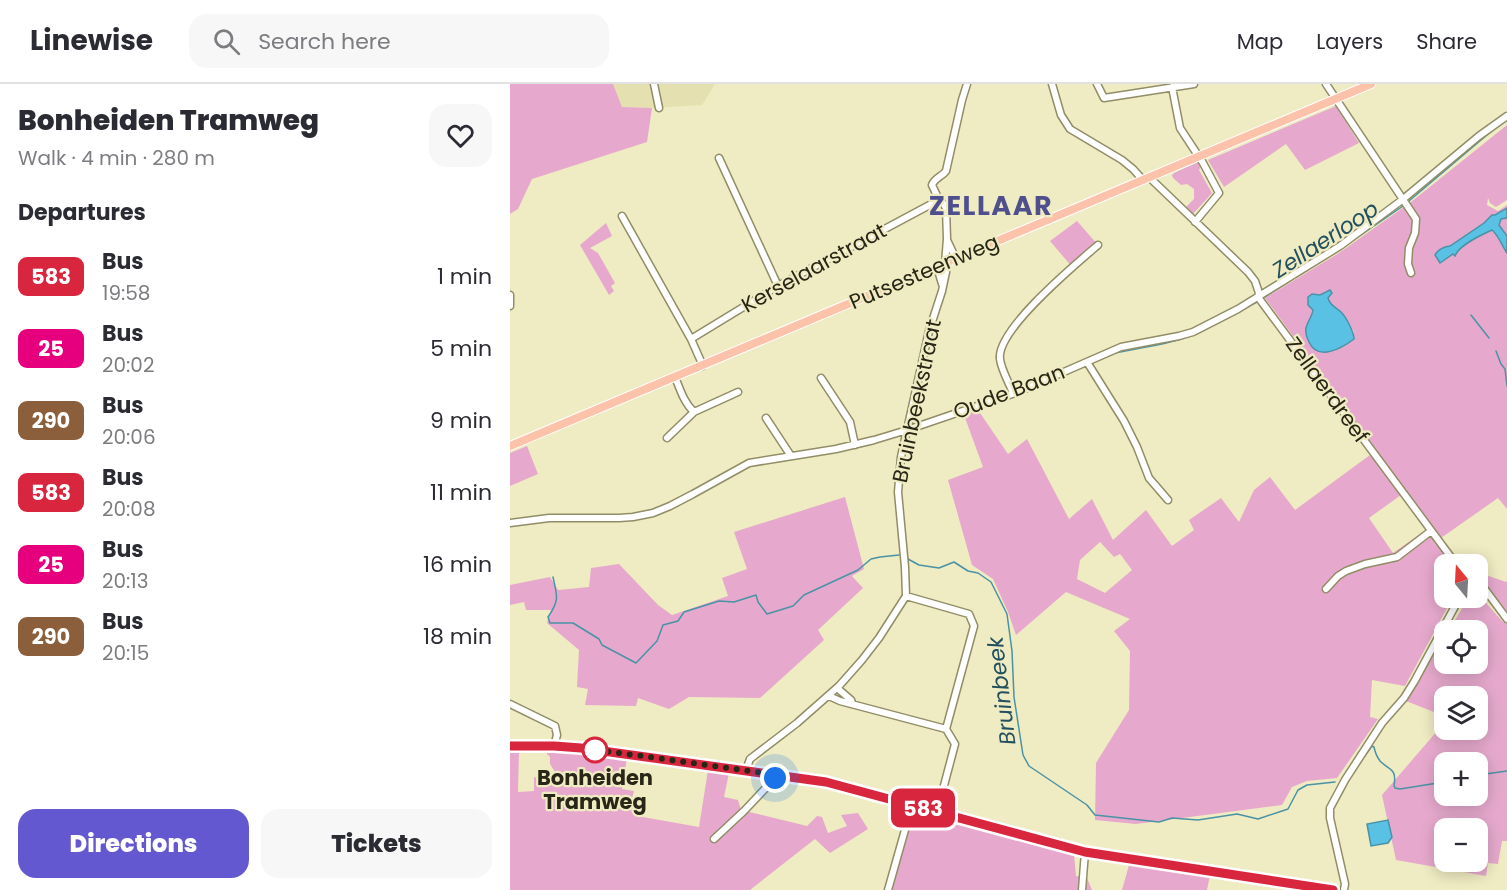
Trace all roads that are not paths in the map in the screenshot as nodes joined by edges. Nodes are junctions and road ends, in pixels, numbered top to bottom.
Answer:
1 (654, 84) edge
2 (967, 84) edge
3 (1052, 84) edge
4 (1097, 84) edge
5 (1194, 84) edge
6 (1326, 84) edge
7 (1371, 84) edge
8 (1172, 87) junction
9 (1336, 99) junction
10 (659, 108) dead end
11 (1507, 116) edge
12 (719, 158) dead end
13 (1201, 160) junction
14 (1146, 179) junction
15 (939, 200) junction
16 (1402, 200) junction
17 (622, 216) dead end
18 (1195, 222) junction
19 (947, 238) junction
20 (1098, 245) dead end
21 (956, 259) junction
22 (943, 264) junction
23 (1411, 273) dead end
24 (778, 286) junction
25 (942, 291) junction
26 (510, 295) edge
27 (1258, 297) junction
28 (510, 306) edge
29 (691, 339) junction
30 (1087, 362) junction
31 (703, 366) junction
32 (675, 377) junction
33 (821, 378) dead end
34 (738, 392) dead end
35 (1013, 393) junction
36 (693, 412) junction
37 (766, 418) dead end
38 (908, 430) junction
39 (666, 438) dead end
40 (855, 445) junction
41 (510, 446) edge
42 (791, 456) junction
43 (1168, 500) dead end
44 (510, 523) edge
45 (1431, 531) junction
46 (1448, 554) edge
47 (1326, 589) dead end
48 (1488, 593) edge
49 (906, 596) junction
50 (1454, 608) edge
51 (1507, 619) edge
52 (837, 688) junction
53 (829, 696) junction
54 (510, 704) edge
55 (852, 704) junction
56 (946, 729) junction
57 (510, 746) edge
58 (554, 746) junction
59 (746, 770) junction
60 (778, 775) junction
61 (912, 805) junction
62 (937, 812) junction
63 (714, 839) dead end
64 (1085, 852) junction
65 (888, 890) edge
66 (1082, 890) edge
67 (1334, 890) edge
68 (1344, 890) edge

1 - 10 street
2 - 15 street
3 - 14 street, Zellaerdreef
4 - 8 street
5 - 8 street
6 - 9 street
7 - 9 main road, Putsesteenweg
8 - 13 street
9 - 13 main road, Putsesteenweg
9 - 16 street
11 - 16 street, Oude Baan
12 - 24 street
13 - 14 main road, Putsesteenweg
13 - 18 street
14 - 18 street, Zellaerdreef
14 - 21 main road, Putsesteenweg
15 - 19 street
15 - 24 street, Kerselaarstraat
16 - 23 street
16 - 27 street, Oude Baan
17 - 29 street
18 - 27 street, Zellaerdreef
19 - 21 street
19 - 22 street
20 - 35 street
21 - 22 main road, Putsesteenweg
22 - 25 street, Bruinbeekstraat
22 - 25 street, Bruinbeekstraat
22 - 31 main road, Putsesteenweg
24 - 29 street, Kerselaarstraat
25 - 38 street, Bruinbeekstraat
26 - 28 street
27 - 30 street, Oude Baan
27 - 45 street, Zellaerdreef
29 - 31 street
30 - 35 street, Oude Baan
30 - 43 street, Oude Baan
31 - 32 main road, Putsesteenweg
32 - 36 street
32 - 41 main road, Putsesteenweg
33 - 40 street
34 - 36 street
35 - 38 street, Oude Baan
36 - 39 street
37 - 42 street
38 - 40 street, Oude Baan
38 - 49 street, Bruinbeekstraat
40 - 42 street, Oude Baan
42 - 44 street, Oude Baan
45 - 46 street, Zellaerdreef
45 - 47 street
48 - 51 street
49 - 52 street
49 - 56 street
50 - 68 street
52 - 53 street
52 - 55 street
53 - 55 street
53 - 59 street
54 - 58 street
55 - 56 street
56 - 62 street
57 - 58 street
58 - 59 street
59 - 60 street
60 - 61 street
60 - 63 street
61 - 62 street
61 - 65 street
62 - 64 street
64 - 66 street
64 - 67 street

